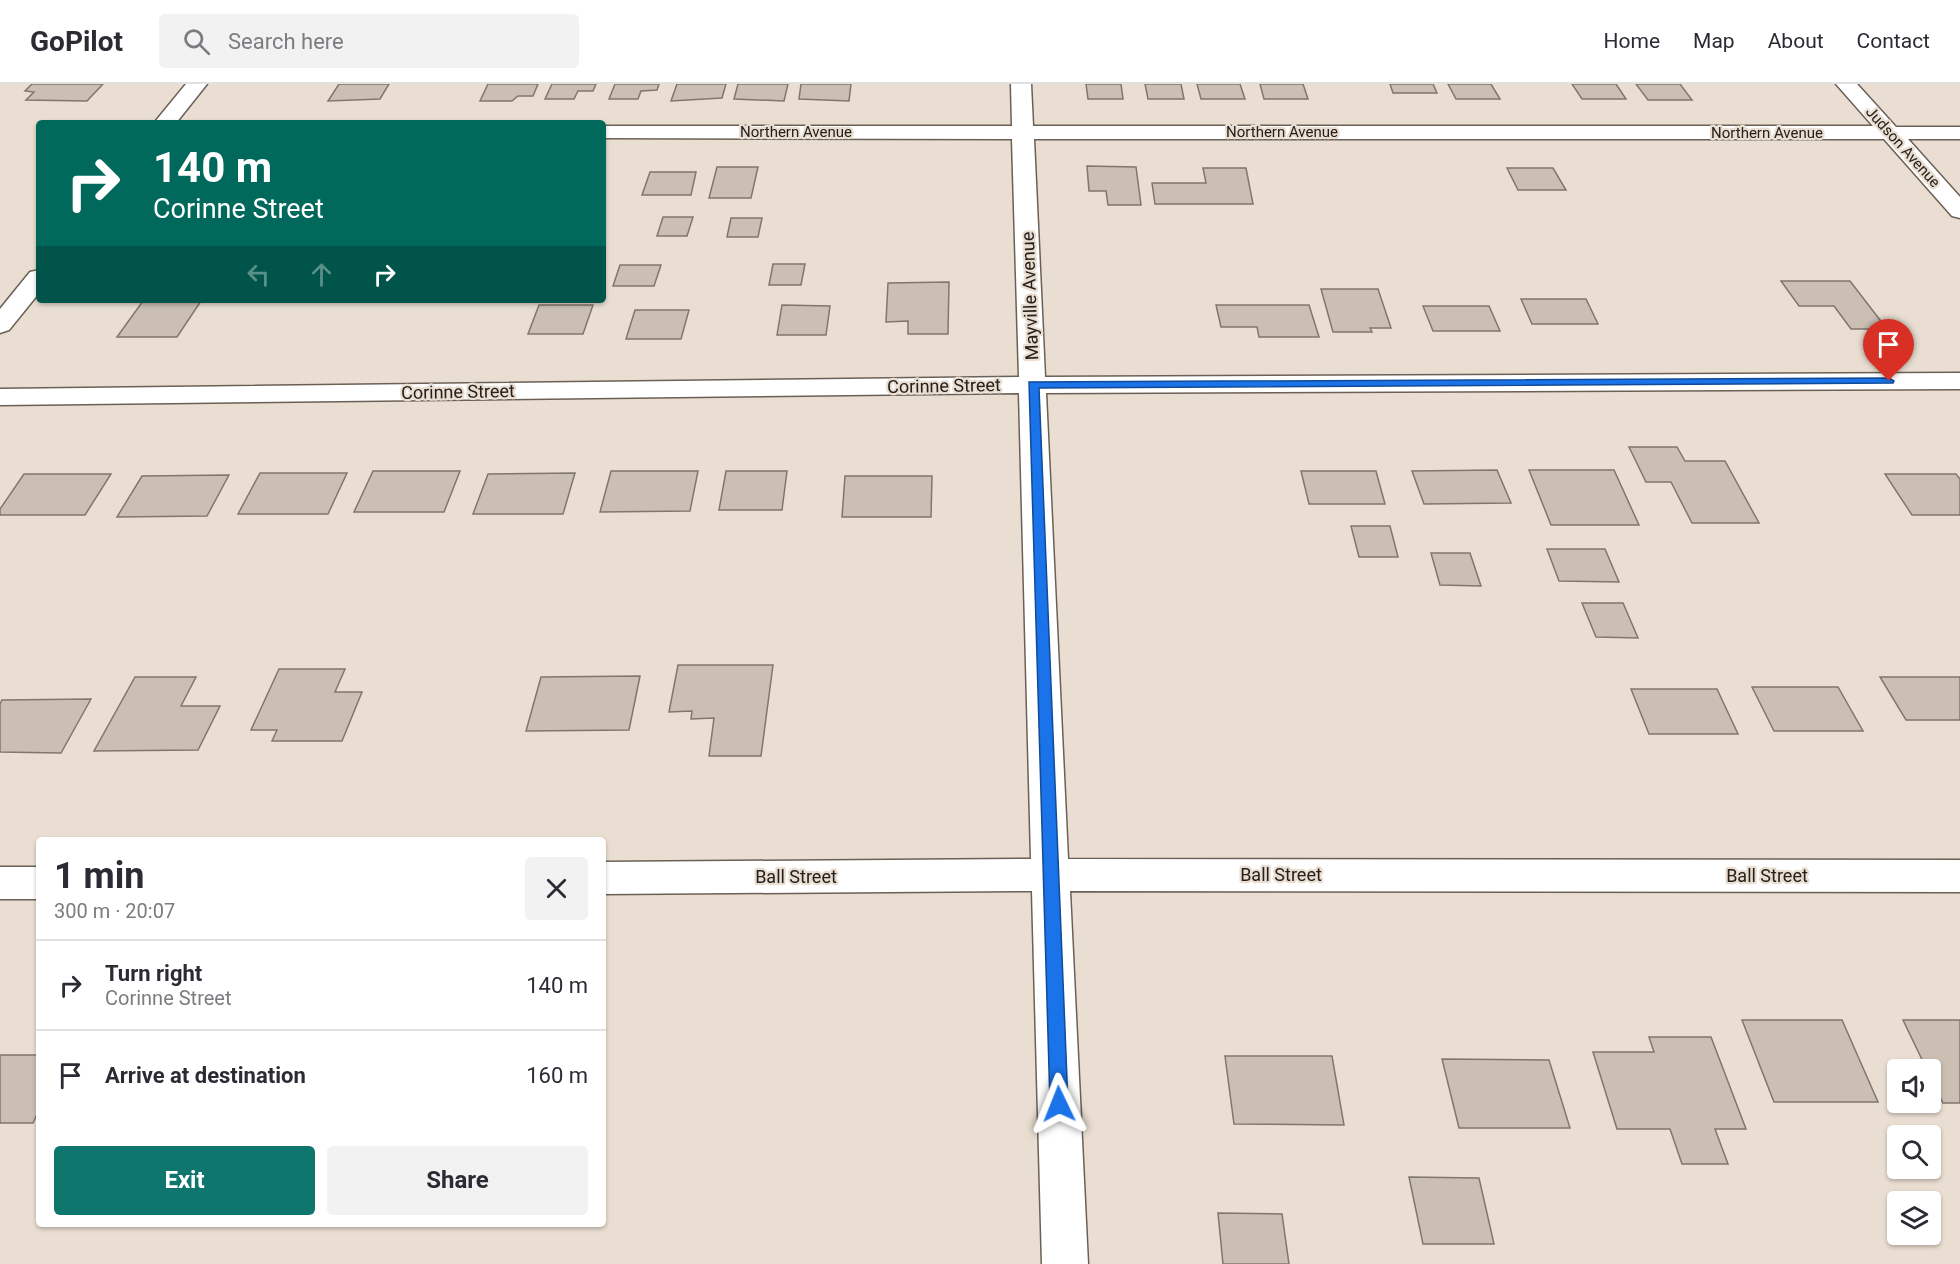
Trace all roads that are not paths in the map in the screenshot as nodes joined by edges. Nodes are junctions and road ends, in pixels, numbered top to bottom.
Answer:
1 (197, 84) edge
2 (1021, 84) edge
3 (1846, 84) edge
4 (167, 120) edge
5 (606, 132) edge
6 (1023, 132) junction
7 (1890, 133) junction
8 (1960, 133) edge
9 (1960, 211) edge
10 (36, 281) edge
11 (0, 325) edge
12 (1960, 381) edge
13 (1033, 385) junction
14 (0, 397) edge
15 (1050, 875) junction
16 (1960, 876) edge
17 (606, 878) edge
18 (0, 883) edge
19 (36, 883) edge
20 (1065, 1264) edge

1 - 4 street
2 - 6 street, Mayville Avenue
3 - 7 street, Judson Avenue
5 - 6 street, Northern Avenue
6 - 7 street, Northern Avenue
6 - 13 street, Mayville Avenue
7 - 8 street, Northern Avenue
7 - 9 street, Judson Avenue
10 - 11 street
12 - 13 street, Corinne Street
13 - 14 street, Corinne Street
13 - 15 street, Mayville Avenue
15 - 16 street, Ball Street
15 - 17 street, Ball Street
15 - 20 street, Mayville Avenue
18 - 19 street

